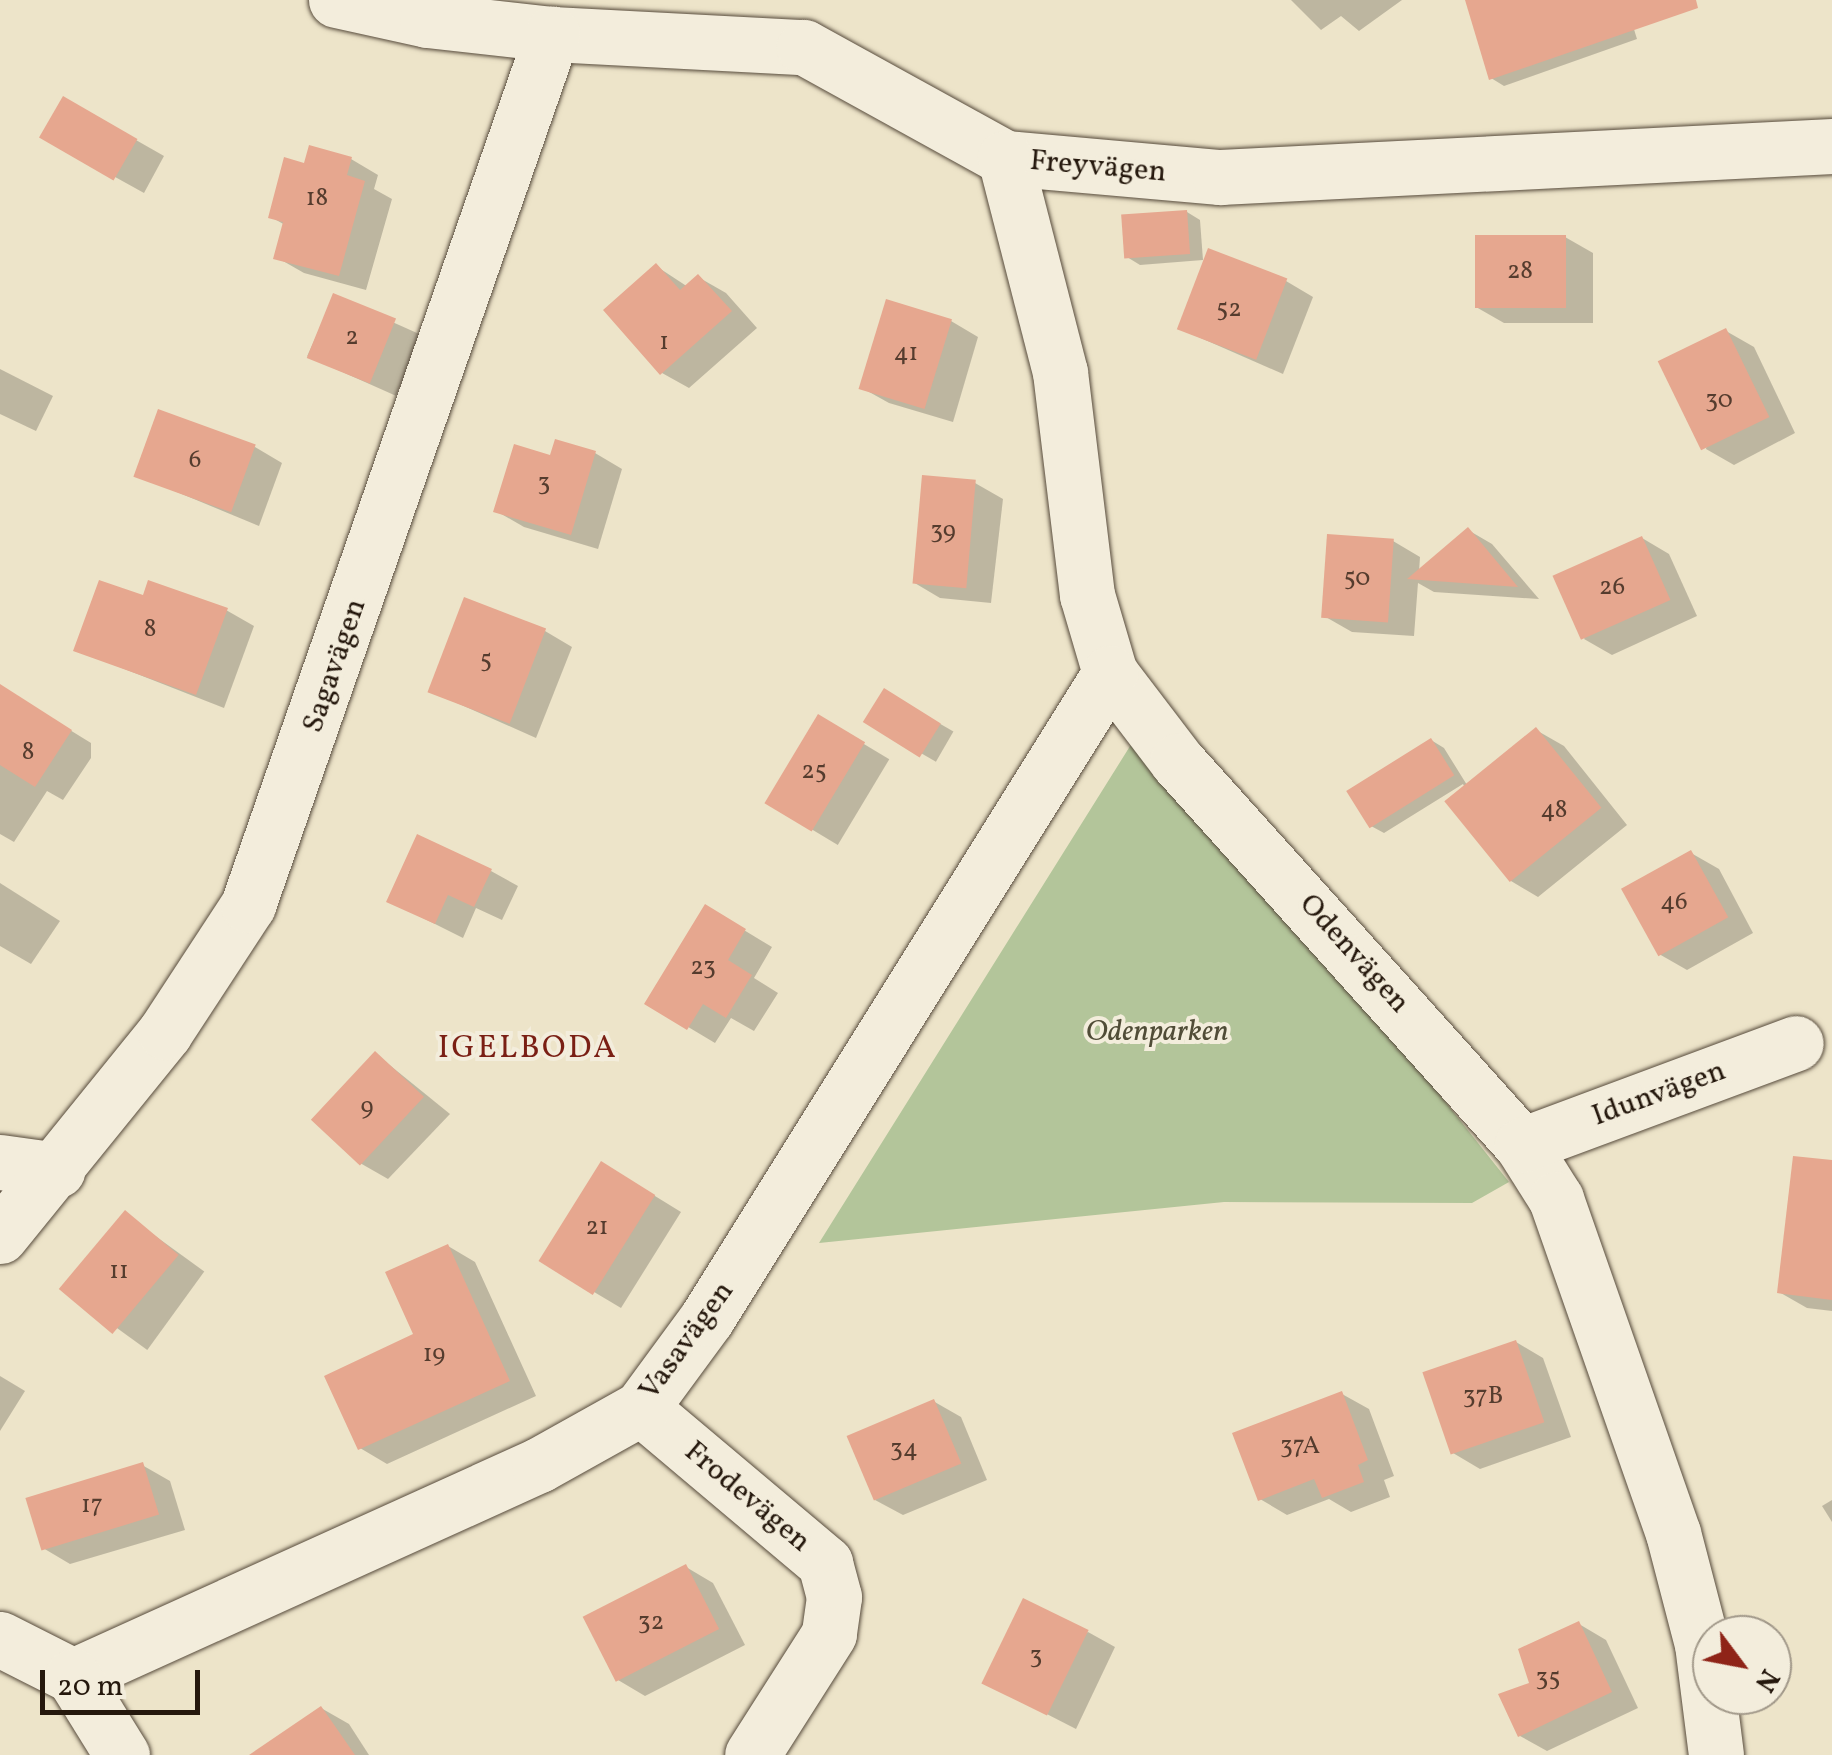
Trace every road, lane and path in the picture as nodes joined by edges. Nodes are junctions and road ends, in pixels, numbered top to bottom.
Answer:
1 (336, 0) edge
2 (811, 23) edge
3 (552, 34) junction
4 (1832, 146) edge
5 (1005, 158) junction
6 (1110, 673) junction
7 (1796, 1042) dead end
8 (1522, 1145) junction
9 (0, 1162) edge
10 (56, 1170) junction
11 (0, 1236) edge
12 (640, 1408) junction
13 (0, 1639) edge
14 (73, 1676) junction
15 (122, 1755) edge
16 (752, 1755) edge
17 (1716, 1755) edge

1 - 3 street, Freyvägen
2 - 3 street, Freyvägen
2 - 5 street, Freyvägen
3 - 10 street, Sagavägen
4 - 5 street, Freyvägen
5 - 6 street, Odenvägen
6 - 8 street, Odenvägen
6 - 12 street, Vasavägen
7 - 8 street, Idunvägen
8 - 17 street, Odenvägen
9 - 10 street
10 - 11 street, Sagavägen
12 - 14 street, Vasavägen
12 - 16 street, Frodevägen
13 - 14 street
14 - 15 street

